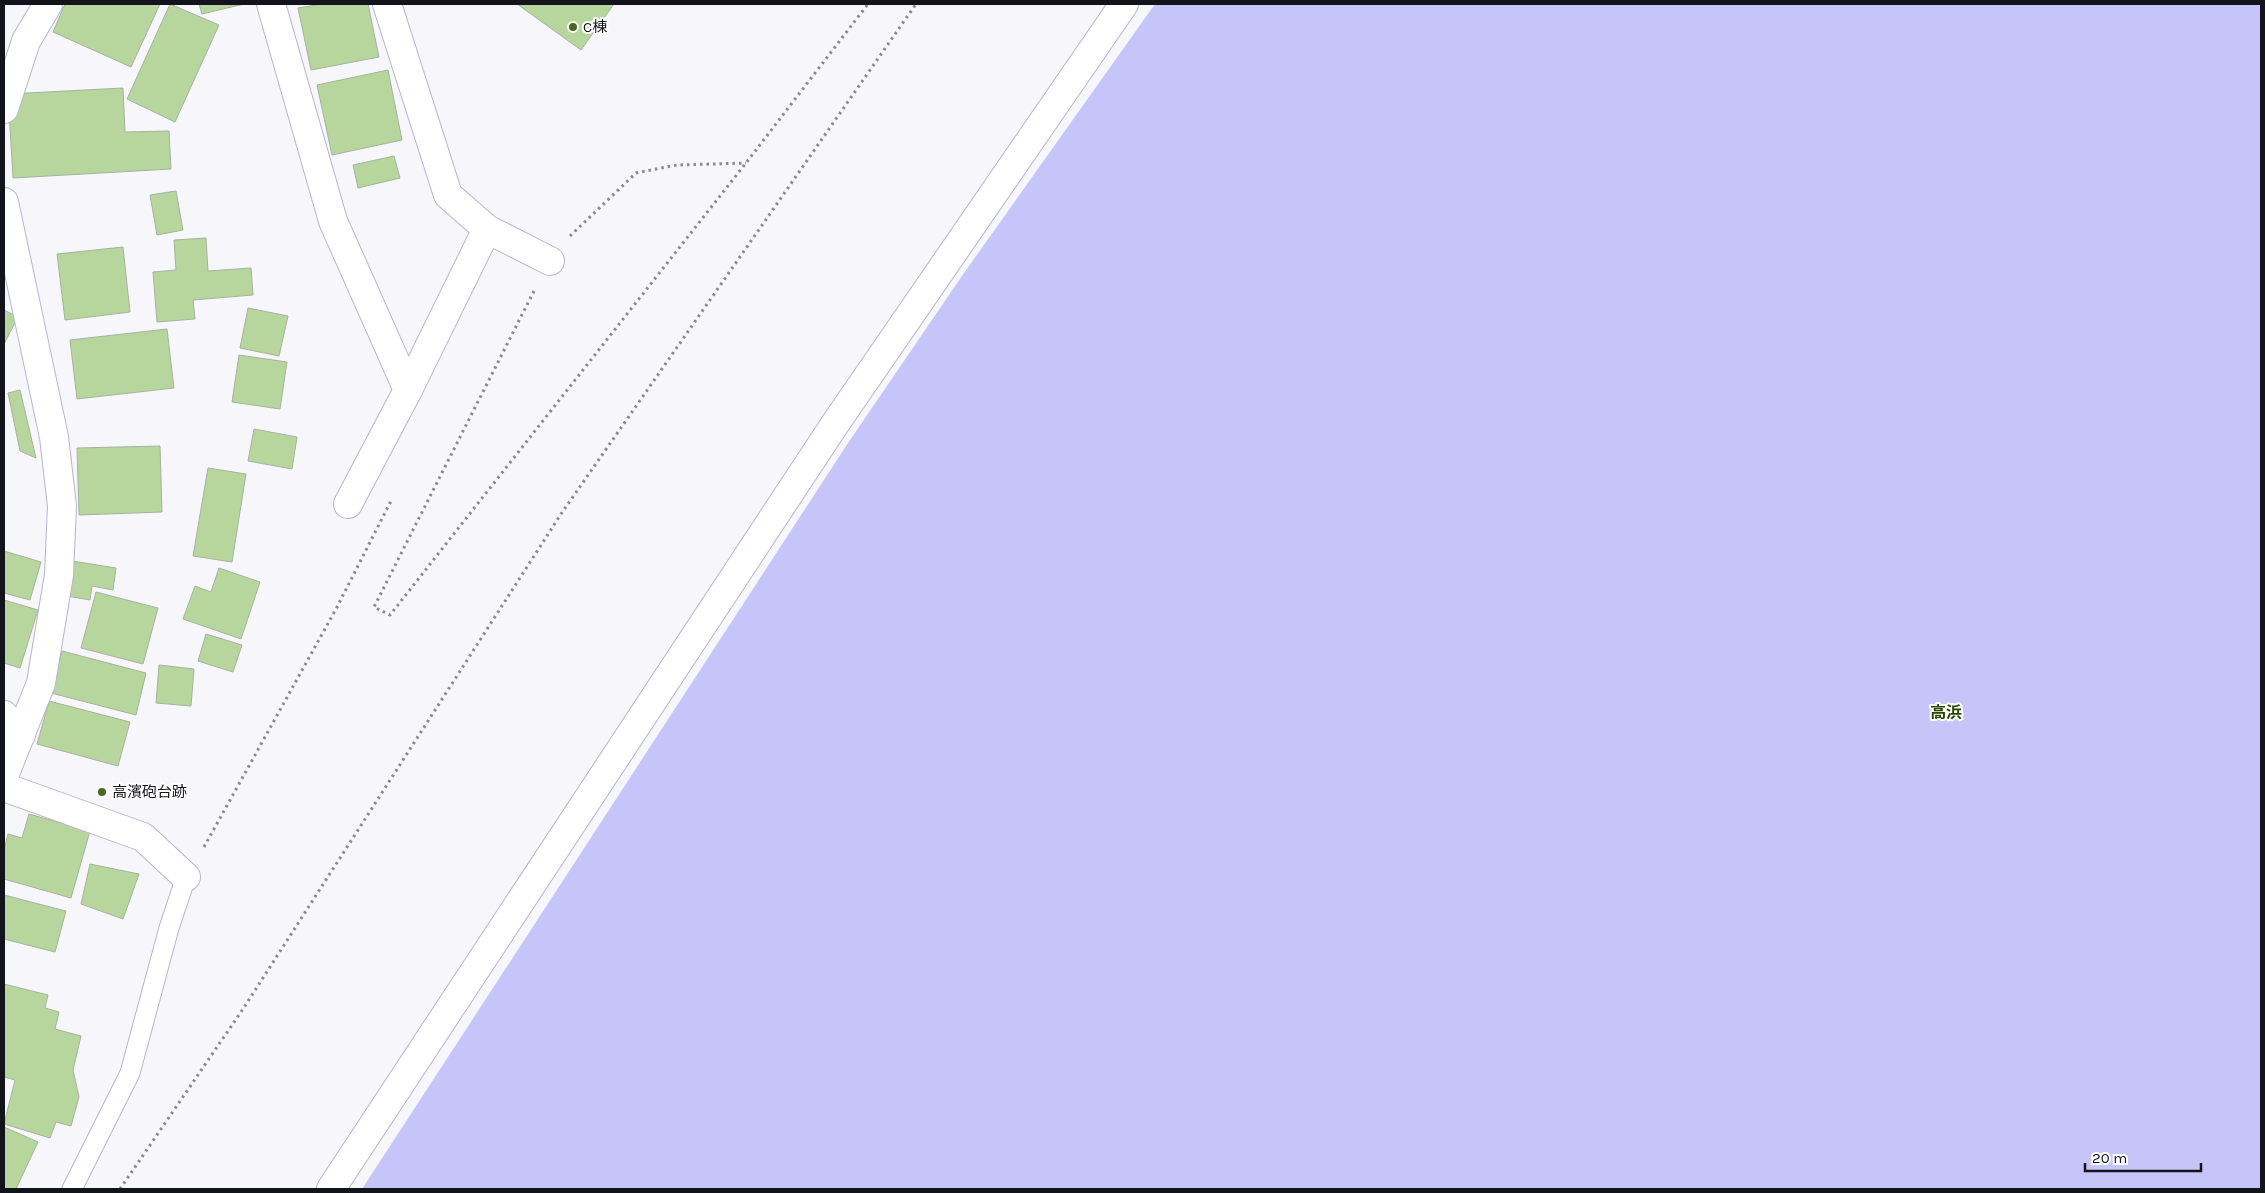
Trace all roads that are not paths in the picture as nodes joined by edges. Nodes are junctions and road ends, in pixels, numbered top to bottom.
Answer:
1 (48, 4) edge
2 (271, 4) edge
3 (387, 4) edge
4 (1124, 4) edge
5 (4, 110) edge
6 (4, 202) edge
7 (487, 229) junction
8 (558, 251) road end
9 (408, 390) junction
10 (348, 504) dead end
11 (12, 725) edge
12 (4, 776) edge
13 (4, 787) edge
14 (186, 876) joint
15 (72, 1189) edge
16 (331, 1189) edge

1 - 5 street
2 - 9 street
3 - 7 street
4 - 16 street
6 - 11 street
7 - 8 street
7 - 9 street
9 - 10 street
11 - 12 street
13 - 14 street
14 - 15 lane

